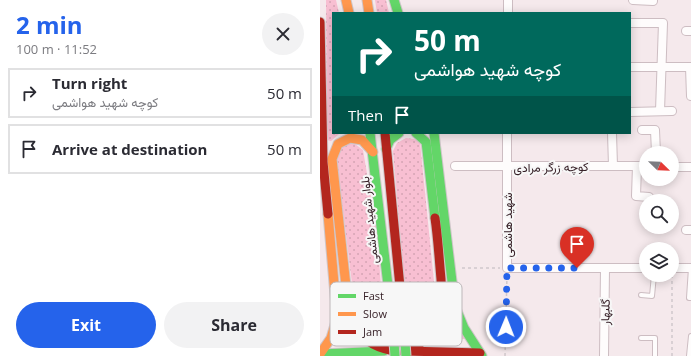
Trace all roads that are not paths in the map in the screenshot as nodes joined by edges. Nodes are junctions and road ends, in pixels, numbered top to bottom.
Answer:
1 (346, 0) edge
2 (367, 0) edge
3 (394, 0) edge
4 (508, 0) edge
5 (633, 0) edge
6 (653, 1) edge
7 (349, 12) edge
8 (369, 12) edge
9 (398, 12) edge
10 (508, 12) edge
11 (320, 22) edge
12 (631, 23) edge
13 (631, 66) edge
14 (661, 66) junction
15 (691, 67) edge
16 (691, 96) edge
17 (660, 111) junction
18 (672, 111) dead end
19 (631, 112) edge
20 (642, 130) dead end
21 (370, 134) edge
22 (385, 134) edge
23 (397, 134) edge
24 (417, 134) edge
25 (434, 134) edge
26 (507, 134) edge
27 (612, 134) edge
28 (656, 146) edge
29 (386, 149) junction
30 (373, 152) junction
31 (455, 166) dead end
32 (613, 166) junction
33 (637, 166) joint
34 (507, 167) junction
35 (679, 167) edge
36 (691, 167) edge
37 (639, 197) edge
38 (605, 268) junction
39 (639, 268) edge
40 (679, 268) edge
41 (691, 268) edge
42 (334, 282) edge
43 (345, 282) edge
44 (388, 282) edge
45 (399, 282) edge
46 (441, 282) edge
47 (452, 282) edge
48 (653, 282) edge
49 (641, 296) dead end
50 (691, 298) edge
51 (462, 323) edge
52 (691, 336) edge
53 (641, 338) dead end
54 (330, 340) edge
55 (376, 346) edge
56 (405, 346) edge
57 (416, 346) edge
58 (321, 354) edge
59 (395, 354) edge
60 (481, 355) edge
61 (406, 356) edge
62 (604, 356) edge
63 (655, 356) edge
64 (689, 356) edge

1 - 7 main road
2 - 8 main road
3 - 9 main road
4 - 10 street
5 - 6 street
11 - 42 main road
12 - 14 street
13 - 14 street
14 - 15 street
14 - 17 street
15 - 16 street
17 - 18 street
17 - 19 street
20 - 28 street
21 - 30 main road, بلوار شهید هاشمی
22 - 29 main road, بلوار شهید هاشمی
23 - 29 main road
24 - 46 main road
25 - 47 main road
26 - 34 street, شهید هاشمی
27 - 32 street
29 - 45 main road, بلوار شهید هاشمی, bridge
30 - 43 main road
30 - 44 main road, بلوار شهید هاشمی, bridge
31 - 34 street, کوچه زرگر مرادی
32 - 33 street, کوچه زرگر مرادی
32 - 34 street, کوچه زرگر مرادی
33 - 37 street
34 - 38 street, شهید هاشمی
35 - 36 street
38 - 39 street
38 - 62 street, گلبهار
40 - 41 street
41 - 50 lane
48 - 49 lane
51 - 60 main road
52 - 64 lane
53 - 63 lane
54 - 58 main road
55 - 59 main road
56 - 61 main road, بلوار شهید هاشمی, bridge
57 - 59 main road
58 - 59 main road
59 - 60 main road

